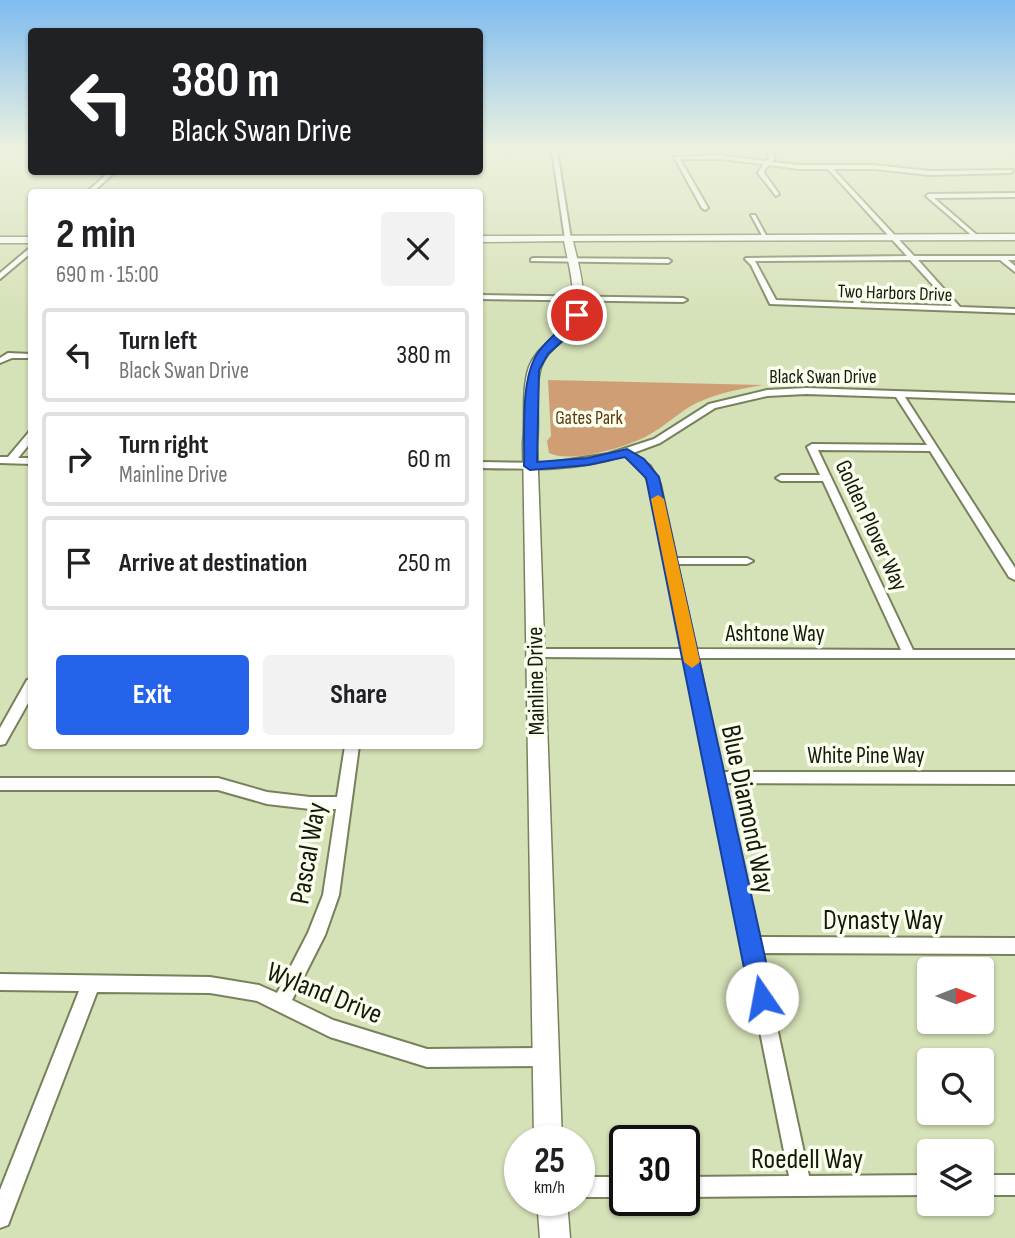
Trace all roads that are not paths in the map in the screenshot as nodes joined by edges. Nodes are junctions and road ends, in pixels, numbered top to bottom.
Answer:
1 (563, 208) edge
2 (866, 208) edge
3 (942, 208) edge
4 (753, 216) dead end
5 (893, 237) junction
6 (976, 237) junction
7 (1015, 237) edge
8 (766, 238) junction
9 (483, 239) edge
10 (568, 239) junction
11 (0, 240) edge
12 (28, 240) edge
13 (28, 252) edge
14 (911, 258) junction
15 (1002, 258) junction
16 (1015, 258) edge
17 (533, 260) dead end
18 (572, 260) junction
19 (668, 261) dead end
20 (1015, 270) edge
21 (0, 277) edge
22 (855, 290) dead end
23 (483, 297) edge
24 (578, 300) junction
25 (683, 300) dead end
26 (859, 306) junction
27 (958, 309) junction
28 (1015, 311) edge
29 (28, 356) edge
30 (0, 361) edge
31 (899, 394) junction
32 (1010, 397) edge
33 (1015, 409) edge
34 (28, 438) edge
35 (932, 448) junction
36 (627, 453) junction
37 (5, 461) edge
38 (28, 461) edge
39 (483, 465) edge
40 (530, 466) junction
41 (781, 478) dead end
42 (826, 478) junction
43 (671, 561) junction
44 (747, 561) dead end
45 (1015, 577) edge
46 (535, 653) junction
47 (690, 653) junction
48 (909, 654) junction
49 (1015, 654) edge
50 (28, 689) edge
51 (0, 740) edge
52 (351, 749) edge
53 (716, 777) junction
54 (1015, 778) edge
55 (0, 784) edge
56 (342, 803) junction
57 (751, 945) junction
58 (1015, 946) edge
59 (0, 982) edge
60 (91, 983) junction
61 (281, 1003) junction
62 (544, 1058) junction
63 (547, 1125) edge
64 (917, 1185) edge
65 (994, 1185) edge
66 (1015, 1185) edge
67 (801, 1186) junction
68 (700, 1187) edge
69 (553, 1216) edge
70 (0, 1217) edge
71 (555, 1238) edge

1 - 10 street
2 - 5 street
3 - 6 street
4 - 8 street
5 - 6 street
5 - 8 street
5 - 14 street
6 - 7 street
8 - 10 street
9 - 10 street
10 - 18 street
11 - 12 street
13 - 21 street
14 - 15 street
14 - 26 street, Two Harbors Drive
14 - 27 street
15 - 16 street
15 - 20 street
17 - 18 street
18 - 19 street
18 - 24 street
22 - 26 street
23 - 24 street
24 - 25 street
24 - 40 street, Mainline Drive
26 - 27 street, Two Harbors Drive
27 - 28 street, Two Harbors Drive
29 - 30 street
31 - 32 street, Black Swan Drive
31 - 35 street
31 - 36 street, Black Swan Drive
32 - 33 street
34 - 37 street
35 - 42 street, Golden Plover Way
35 - 45 street
36 - 40 street, Black Swan Drive
36 - 43 street, Blue Diamond Way
37 - 38 street
39 - 40 street, Black Swan Drive
40 - 46 street, Mainline Drive
41 - 42 street
42 - 48 street, Golden Plover Way
43 - 44 street
43 - 47 street, Blue Diamond Way
46 - 47 street, Ashtone Way
46 - 62 street, Mainline Drive
47 - 48 street, Ashtone Way
47 - 53 street, Blue Diamond Way
48 - 49 street, Ashtone Way
50 - 51 street
52 - 56 street, Pascal Way
53 - 54 street, White Pine Way
53 - 57 street, Blue Diamond Way
55 - 56 street
56 - 61 street, Pascal Way
57 - 58 street, Dynasty Way
57 - 67 street, Blue Diamond Way
59 - 60 street, Wyland Drive
60 - 61 street, Wyland Drive
60 - 70 street
61 - 62 street, Wyland Drive
62 - 63 street, Mainline Drive
64 - 67 street, Roedell Way
65 - 66 street
67 - 68 street, Roedell Way
69 - 71 street

